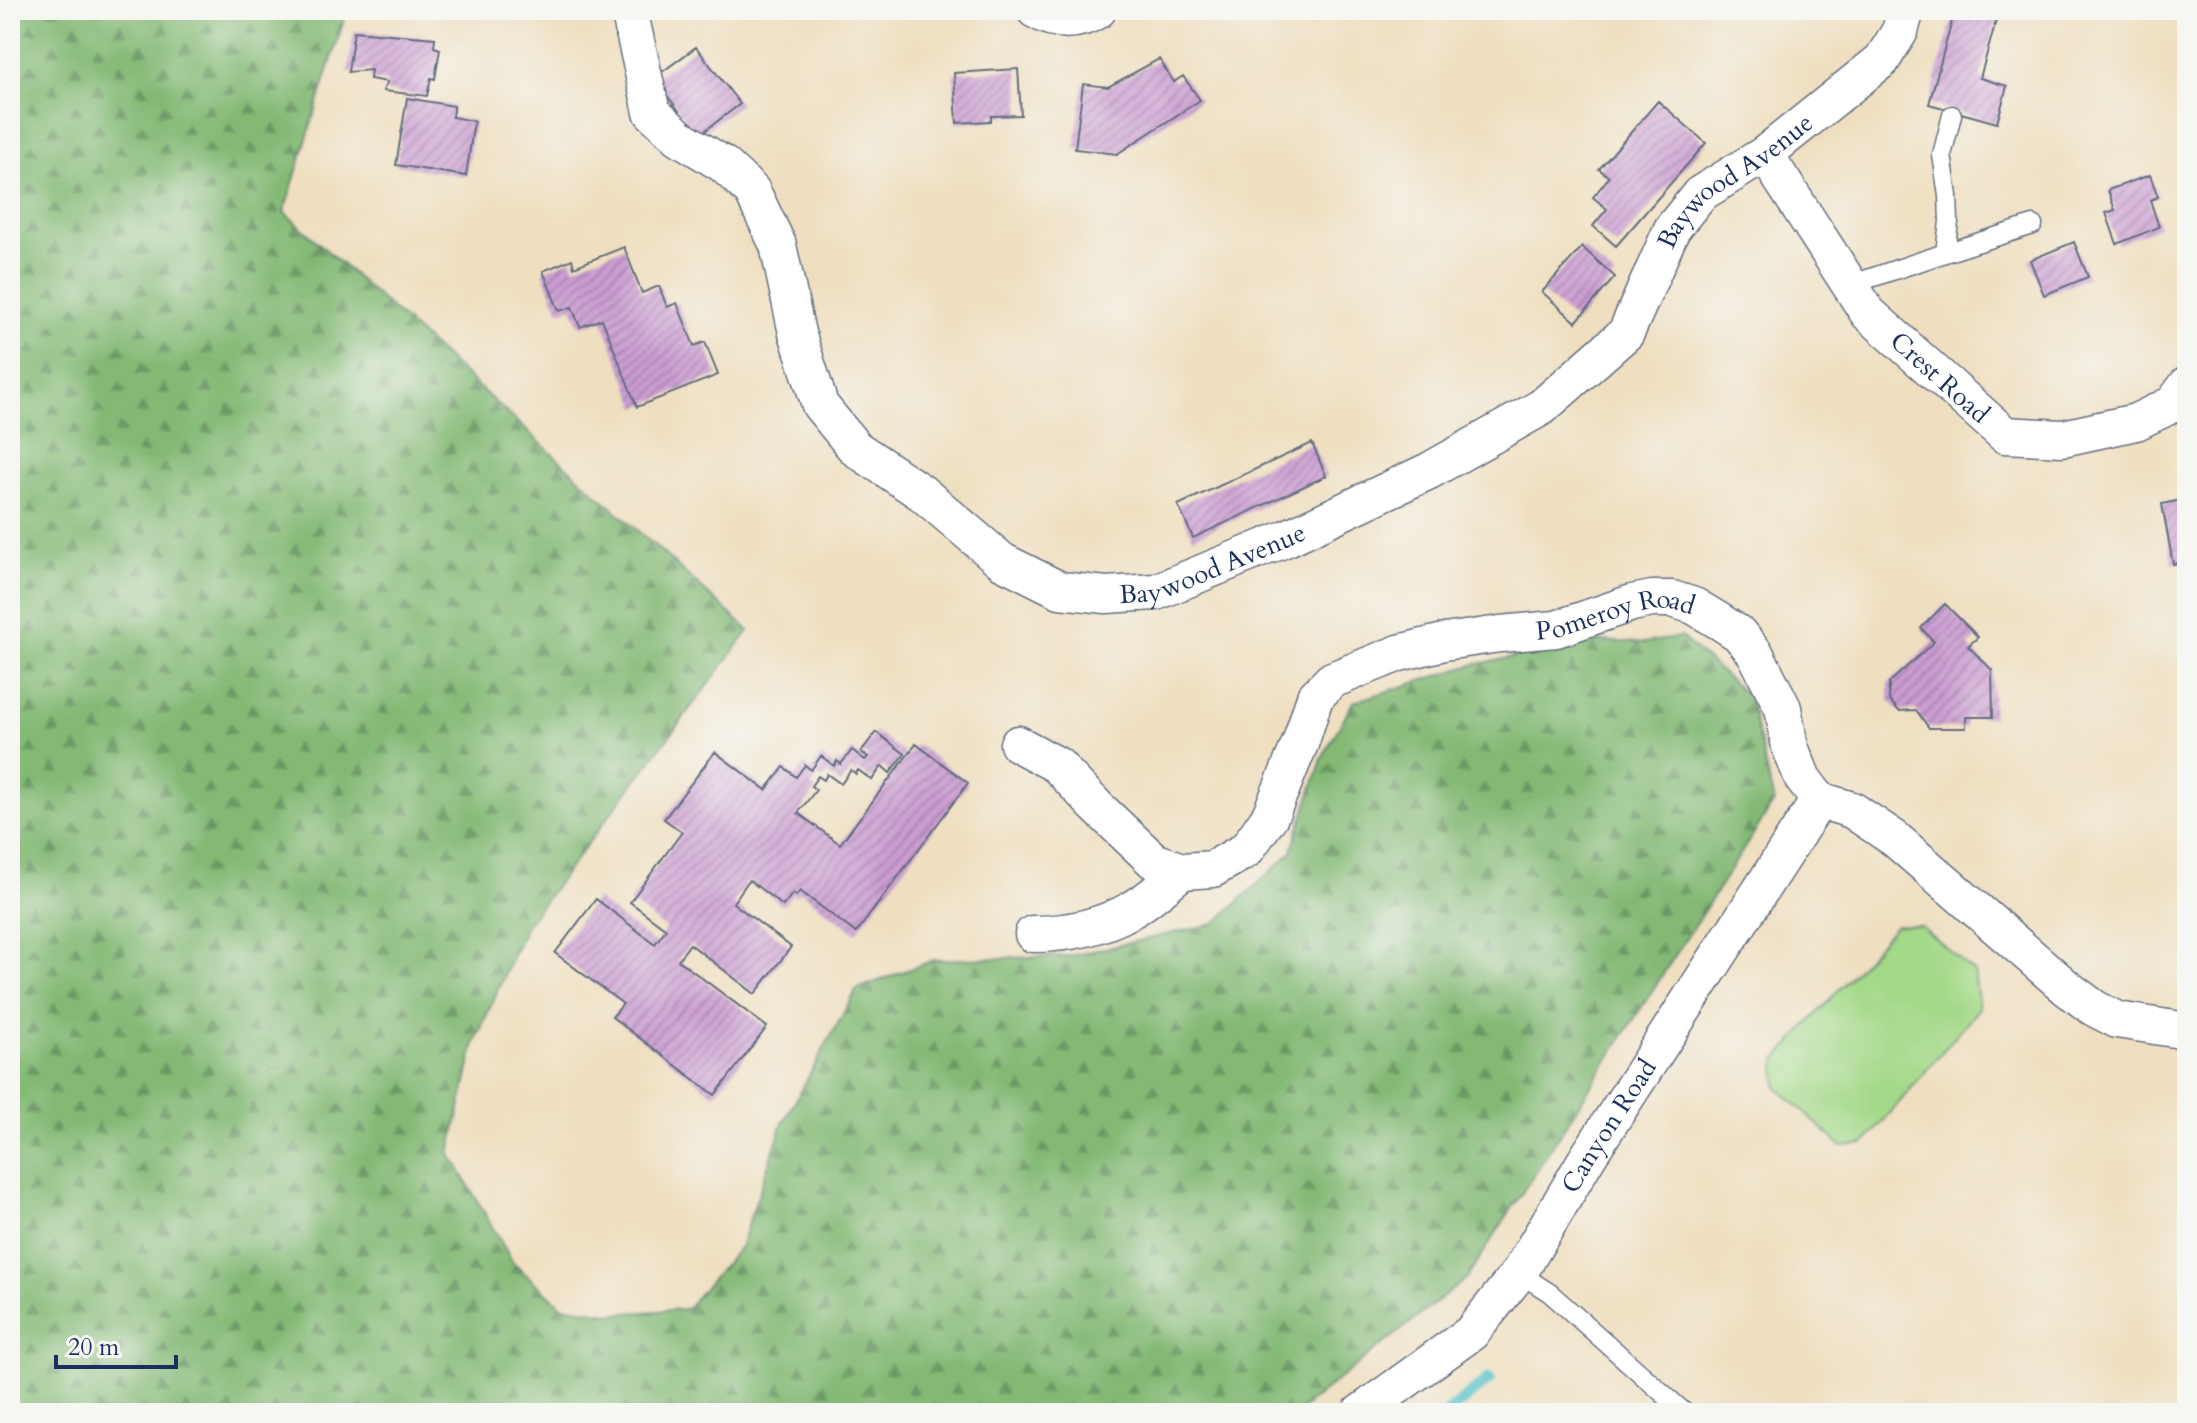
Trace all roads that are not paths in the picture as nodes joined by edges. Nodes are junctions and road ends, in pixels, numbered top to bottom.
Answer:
1 (629, 10) edge
2 (1035, 10) edge
3 (1098, 10) edge
4 (1906, 10) edge
5 (1952, 115) dead end
6 (1765, 154) junction
7 (2033, 225) dead end
8 (1945, 253) junction
9 (1850, 285) junction
10 (2187, 385) edge
11 (1018, 744) dead end
12 (1819, 800) junction
13 (1182, 871) junction
14 (1033, 934) dead end
15 (2187, 1031) edge
16 (1519, 1273) junction
17 (1360, 1413) edge
18 (1685, 1413) edge

1 - 6 street, Baywood Avenue
2 - 3 street
4 - 6 street, Baywood Avenue
5 - 8 lane
6 - 9 street, Crest Road
7 - 8 lane
8 - 9 lane
9 - 10 street, Crest Road
11 - 13 street
12 - 13 street, Pomeroy Road
12 - 15 street
12 - 16 street, Canyon Road
13 - 14 street
16 - 17 street, Canyon Road
16 - 18 lane

